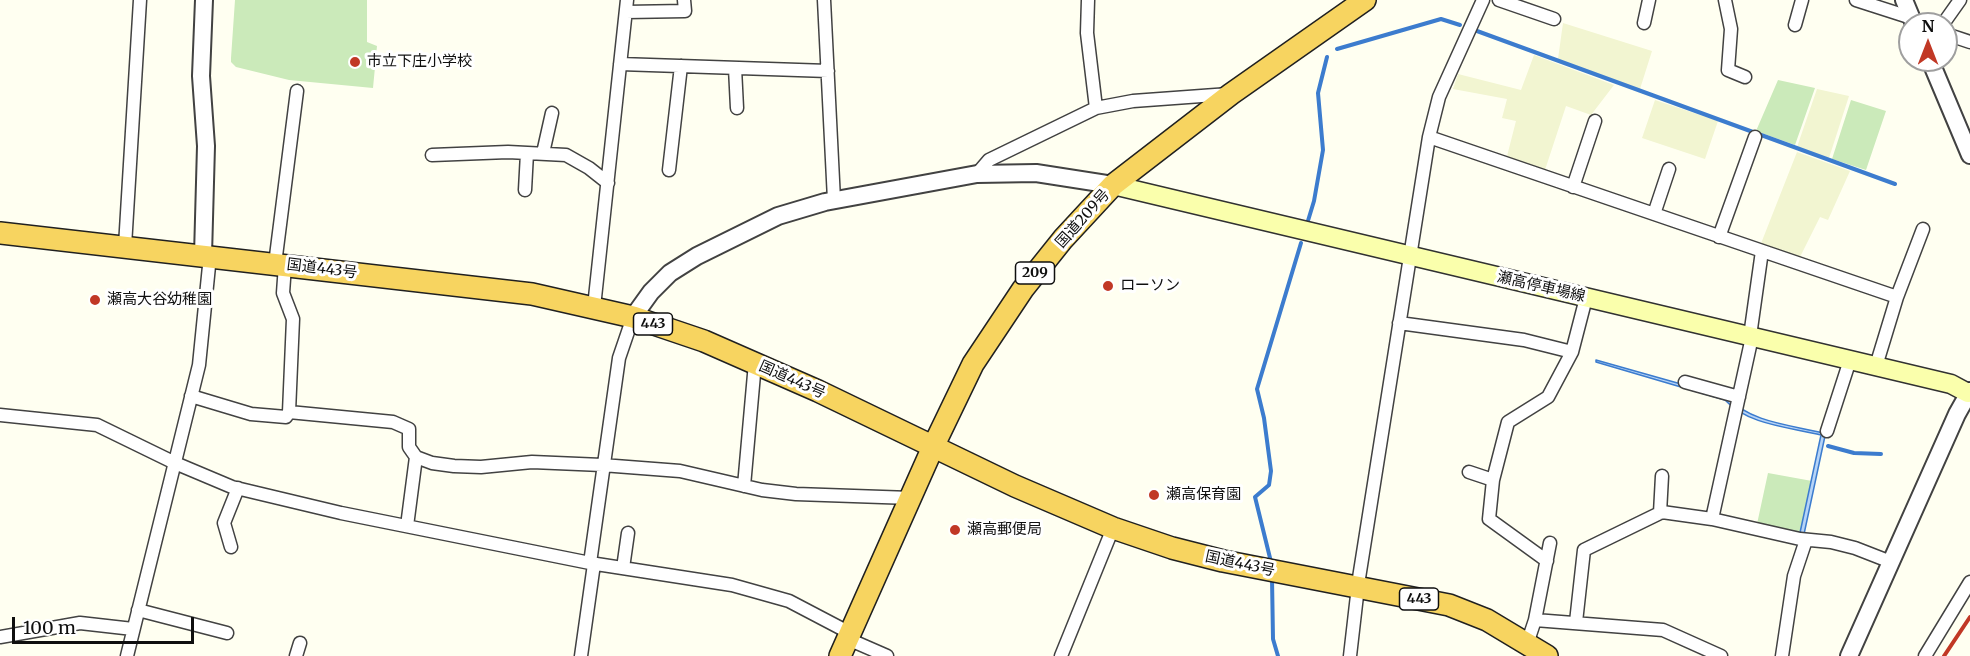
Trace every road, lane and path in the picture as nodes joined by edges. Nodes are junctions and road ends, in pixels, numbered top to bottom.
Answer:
1 (140, 0) edge
2 (204, 0) edge
3 (684, 0) edge
4 (824, 0) edge
5 (1088, 0) edge
6 (1365, 0) edge
7 (1483, 0) edge
8 (1499, 0) edge
9 (1649, 0) edge
10 (1725, 0) edge
11 (1802, 0) edge
12 (1856, 0) edge
13 (626, 6) edge
14 (1898, 15) edge
15 (1554, 19) dead end
16 (1644, 23) dead end
17 (1795, 25) dead end
18 (620, 64) junction
19 (681, 66) junction
20 (735, 68) junction
21 (828, 72) junction
22 (1935, 72) edge
23 (1744, 77) dead end
24 (297, 91) dead end
25 (1231, 94) junction
26 (737, 108) dead end
27 (1096, 108) junction
28 (552, 113) dead end
29 (1595, 121) dead end
30 (1429, 138) junction
31 (1755, 138) dead end
32 (527, 153) junction
33 (543, 153) junction
34 (432, 155) dead end
35 (1970, 155) edge
36 (1669, 169) dead end
37 (669, 170) dead end
38 (977, 174) junction
39 (608, 183) junction
40 (1113, 185) junction
41 (1573, 187) junction
42 (525, 190) dead end
43 (834, 200) junction
44 (1654, 214) junction
45 (1923, 229) dead end
46 (0, 233) edge
47 (1719, 237) junction
48 (125, 246) junction
49 (1762, 251) junction
50 (206, 255) junction
51 (1409, 256) junction
52 (280, 264) junction
53 (1896, 297) junction
54 (1586, 298) junction
55 (594, 307) junction
56 (633, 317) junction
57 (1399, 323) junction
58 (1751, 337) junction
59 (1572, 352) junction
60 (1850, 360) junction
61 (755, 363) junction
62 (1875, 366) junction
63 (1685, 382) dead end
64 (1969, 393) edge
65 (191, 396) junction
66 (1739, 397) junction
67 (289, 412) junction
68 (0, 415) edge
69 (1827, 431) dead end
70 (933, 447) junction
71 (416, 457) junction
72 (175, 464) junction
73 (602, 465) junction
74 (1469, 472) dead end
75 (1662, 476) dead end
76 (1493, 480) junction
77 (744, 486) junction
78 (238, 488) junction
79 (911, 498) junction
80 (1660, 513) junction
81 (1712, 519) junction
82 (407, 526) junction
83 (1113, 528) junction
84 (628, 533) dead end
85 (1806, 540) junction
86 (1550, 543) dead end
87 (231, 547) dead end
88 (1547, 561) junction
89 (1891, 562) junction
90 (592, 564) junction
91 (623, 568) junction
92 (1970, 582) edge
93 (1359, 587) junction
94 (138, 610) junction
95 (1535, 620) junction
96 (1576, 622) junction
97 (133, 629) junction
98 (227, 633) dead end
99 (0, 637) edge
100 (846, 642) edge
101 (300, 643) dead end
102 (1533, 650) edge
103 (127, 656) edge
104 (296, 656) edge
105 (581, 656) edge
106 (887, 656) edge
107 (1062, 656) edge
108 (1350, 656) edge
109 (1721, 656) edge
110 (1782, 656) edge
111 (1849, 656) edge
112 (1925, 656) edge

1 - 48 street
2 - 50 street
3 - 13 street
4 - 21 street
5 - 27 street
6 - 25 highway, 国道209号 / 209
7 - 30 street
8 - 15 street
9 - 16 street
10 - 23 street
11 - 17 street
12 - 14 street
13 - 18 street
18 - 19 street
18 - 39 street
19 - 20 street
19 - 37 street
20 - 21 street
20 - 26 street
21 - 43 street
22 - 35 street
24 - 52 street
25 - 27 street
25 - 40 highway, 国道209号 / 209
27 - 38 street
28 - 33 street
29 - 41 street
30 - 41 street
30 - 51 street
31 - 47 street
32 - 33 street
32 - 34 street
32 - 42 street
33 - 39 street
36 - 44 street
38 - 40 street
38 - 43 street
39 - 55 street
40 - 51 main road, 瀬高停車場線
40 - 70 highway, 国道209号 / 209
41 - 44 street
43 - 56 street
44 - 47 street
45 - 53 street
46 - 48 highway, 国道443号 / 443
47 - 49 street
48 - 50 highway, 国道443号 / 443
49 - 53 street
49 - 58 street
50 - 52 highway, 国道443号 / 443
50 - 65 street
51 - 54 main road, 瀬高停車場線
51 - 57 street
52 - 55 highway, 国道443号 / 443
52 - 67 street
53 - 62 street
54 - 58 main road, 瀬高停車場線
54 - 59 street
55 - 56 highway, 国道443号 / 443
56 - 61 highway, 国道443号 / 443
56 - 73 street
57 - 59 street
57 - 93 street
58 - 60 main road, 瀬高停車場線
58 - 66 street
59 - 76 street
60 - 62 main road, 瀬高停車場線
60 - 69 street
61 - 70 highway, 国道443号 / 443
61 - 77 street
62 - 64 main road, 瀬高停車場線
63 - 66 street
64 - 89 street
65 - 67 street
65 - 72 street
66 - 81 street
67 - 71 street
68 - 72 street
70 - 79 highway, 国道209号 / 209
70 - 83 highway, 国道443号 / 443
71 - 73 street
71 - 82 street
72 - 78 street
72 - 94 street
73 - 77 street
73 - 90 street
74 - 76 street
75 - 80 street
76 - 88 street
77 - 79 street
78 - 82 street
78 - 87 street
79 - 100 highway, 国道209号 / 209
80 - 81 street
80 - 96 street
81 - 85 street
82 - 90 street
83 - 93 highway, 国道443号 / 443
83 - 107 street
84 - 91 street
85 - 89 street
85 - 110 street
86 - 88 street
88 - 95 street
89 - 111 street
90 - 91 street
90 - 105 street
91 - 100 street
92 - 112 street
93 - 102 highway, 国道443号 / 443
93 - 108 street
94 - 97 street
94 - 98 street
95 - 96 street
95 - 102 street
96 - 109 street
97 - 99 street
97 - 103 street
100 - 106 street
101 - 104 street

